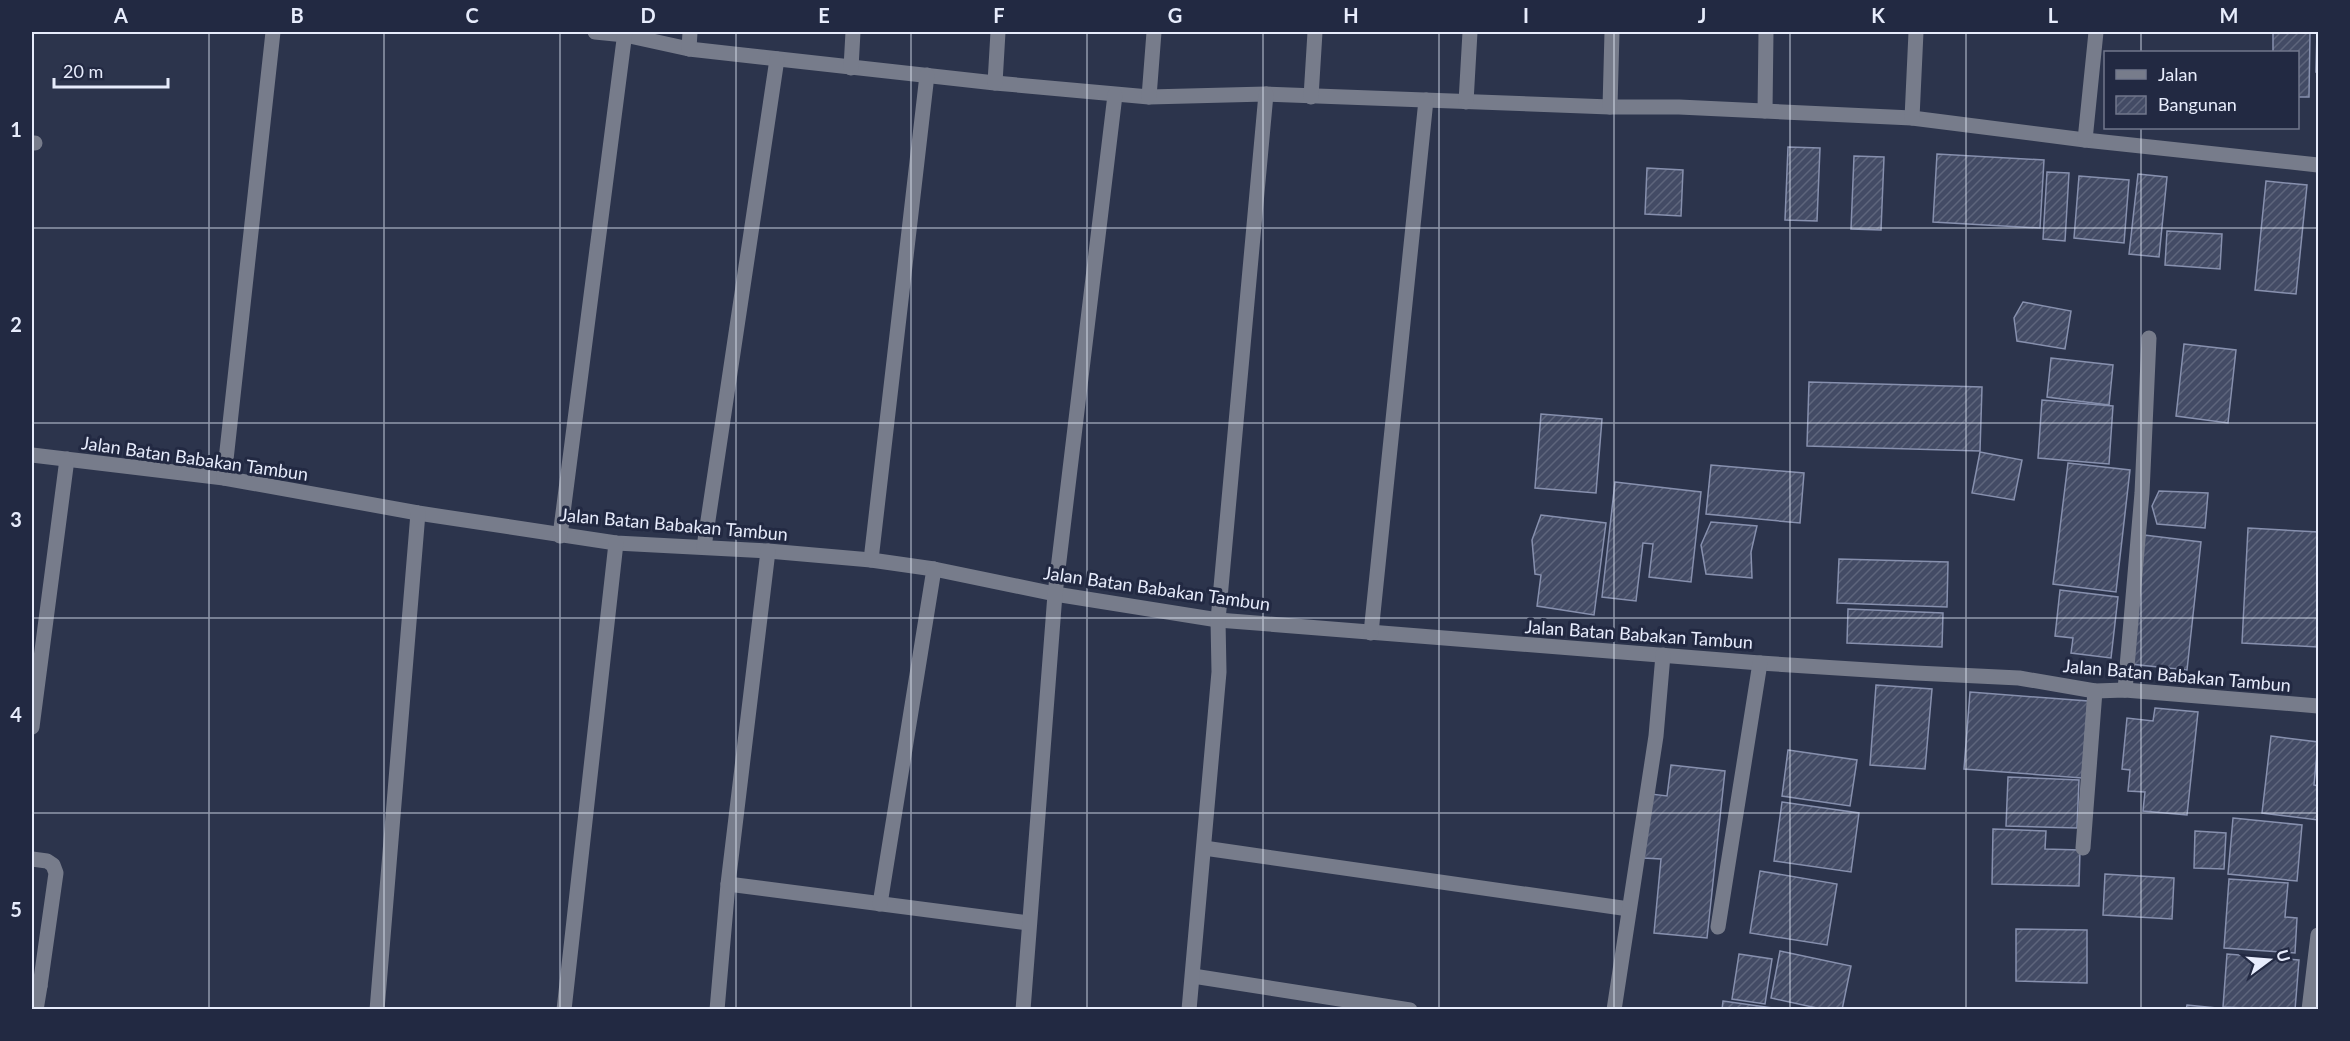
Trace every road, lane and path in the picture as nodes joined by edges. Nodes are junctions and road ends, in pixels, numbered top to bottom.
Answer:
1 (273, 32) edge
2 (595, 32) edge
3 (690, 32) edge
4 (853, 32) edge
5 (998, 32) edge
6 (1154, 32) edge
7 (1315, 32) edge
8 (1470, 32) edge
9 (1612, 32) edge
10 (1766, 32) edge
11 (1916, 32) edge
12 (2096, 32) edge
13 (625, 33) edge
14 (689, 49) junction
15 (777, 58) junction
16 (851, 68) junction
17 (927, 75) junction
18 (996, 83) junction
19 (1266, 94) junction
20 (1115, 95) junction
21 (1311, 97) junction
22 (1149, 98) junction
23 (1426, 100) junction
24 (1466, 102) junction
25 (1610, 107) junction
26 (1765, 111) junction
27 (1912, 118) junction
28 (2085, 140) junction
29 (2319, 165) edge
30 (2149, 338) dead end
31 (32, 455) edge
32 (67, 459) junction
33 (224, 478) junction
34 (418, 513) junction
35 (560, 536) junction
36 (616, 543) junction
37 (704, 547) junction
38 (768, 551) junction
39 (871, 560) junction
40 (934, 569) junction
41 (1055, 594) junction
42 (1218, 620) junction
43 (1371, 633) junction
44 (1663, 655) junction
45 (1760, 663) junction
46 (2125, 690) junction
47 (2095, 691) junction
48 (2319, 706) edge
49 (32, 727) edge
50 (1204, 848) junction
51 (2083, 848) dead end
52 (32, 859) edge
53 (728, 884) junction
54 (880, 904) junction
55 (1629, 909) junction
56 (1029, 923) junction
57 (1718, 927) dead end
58 (2319, 935) edge
59 (1193, 976) junction
60 (36, 985) edge
61 (36, 1010) edge
62 (377, 1010) edge
63 (564, 1010) edge
64 (717, 1010) edge
65 (1023, 1010) edge
66 (1189, 1010) edge
67 (1410, 1010) edge
68 (1614, 1010) edge
69 (2310, 1010) edge

1 - 33 street
2 - 13 street
3 - 14 street
4 - 16 street
5 - 18 street
6 - 22 street
7 - 21 street
8 - 24 street
9 - 25 street
10 - 26 street
11 - 27 street
12 - 28 street
13 - 14 street
13 - 35 street
14 - 15 street
15 - 16 street
15 - 37 street
16 - 17 street
17 - 18 street
17 - 39 street
18 - 20 street
19 - 21 street
19 - 22 street
19 - 42 street
20 - 22 street
20 - 41 street
21 - 23 street
23 - 24 street
23 - 43 street
24 - 25 street
25 - 26 street
26 - 27 street
27 - 28 street
28 - 29 street
30 - 46 street
31 - 32 street, Jalan Batan Babakan Tambun
32 - 33 street, Jalan Batan Babakan Tambun
32 - 49 street
33 - 34 street, Jalan Batan Babakan Tambun
34 - 35 street, Jalan Batan Babakan Tambun
34 - 62 street
35 - 36 street, Jalan Batan Babakan Tambun
36 - 37 street, Jalan Batan Babakan Tambun
36 - 63 street
37 - 38 street, Jalan Batan Babakan Tambun
38 - 39 street, Jalan Batan Babakan Tambun
38 - 53 street
39 - 40 street, Jalan Batan Babakan Tambun
40 - 41 street, Jalan Batan Babakan Tambun
40 - 54 street
41 - 42 street, Jalan Batan Babakan Tambun
41 - 56 street
42 - 43 street, Jalan Batan Babakan Tambun
42 - 50 street
43 - 44 street, Jalan Batan Babakan Tambun
44 - 45 street, Jalan Batan Babakan Tambun
44 - 55 street
45 - 47 street, Jalan Batan Babakan Tambun
45 - 57 street
46 - 47 street, Jalan Batan Babakan Tambun
46 - 48 street, Jalan Batan Babakan Tambun
47 - 51 street
50 - 55 street
50 - 59 street
52 - 60 street
53 - 54 street
53 - 64 street
54 - 56 street
55 - 68 street
56 - 65 street
58 - 69 street
59 - 66 street
59 - 67 street
60 - 61 street

